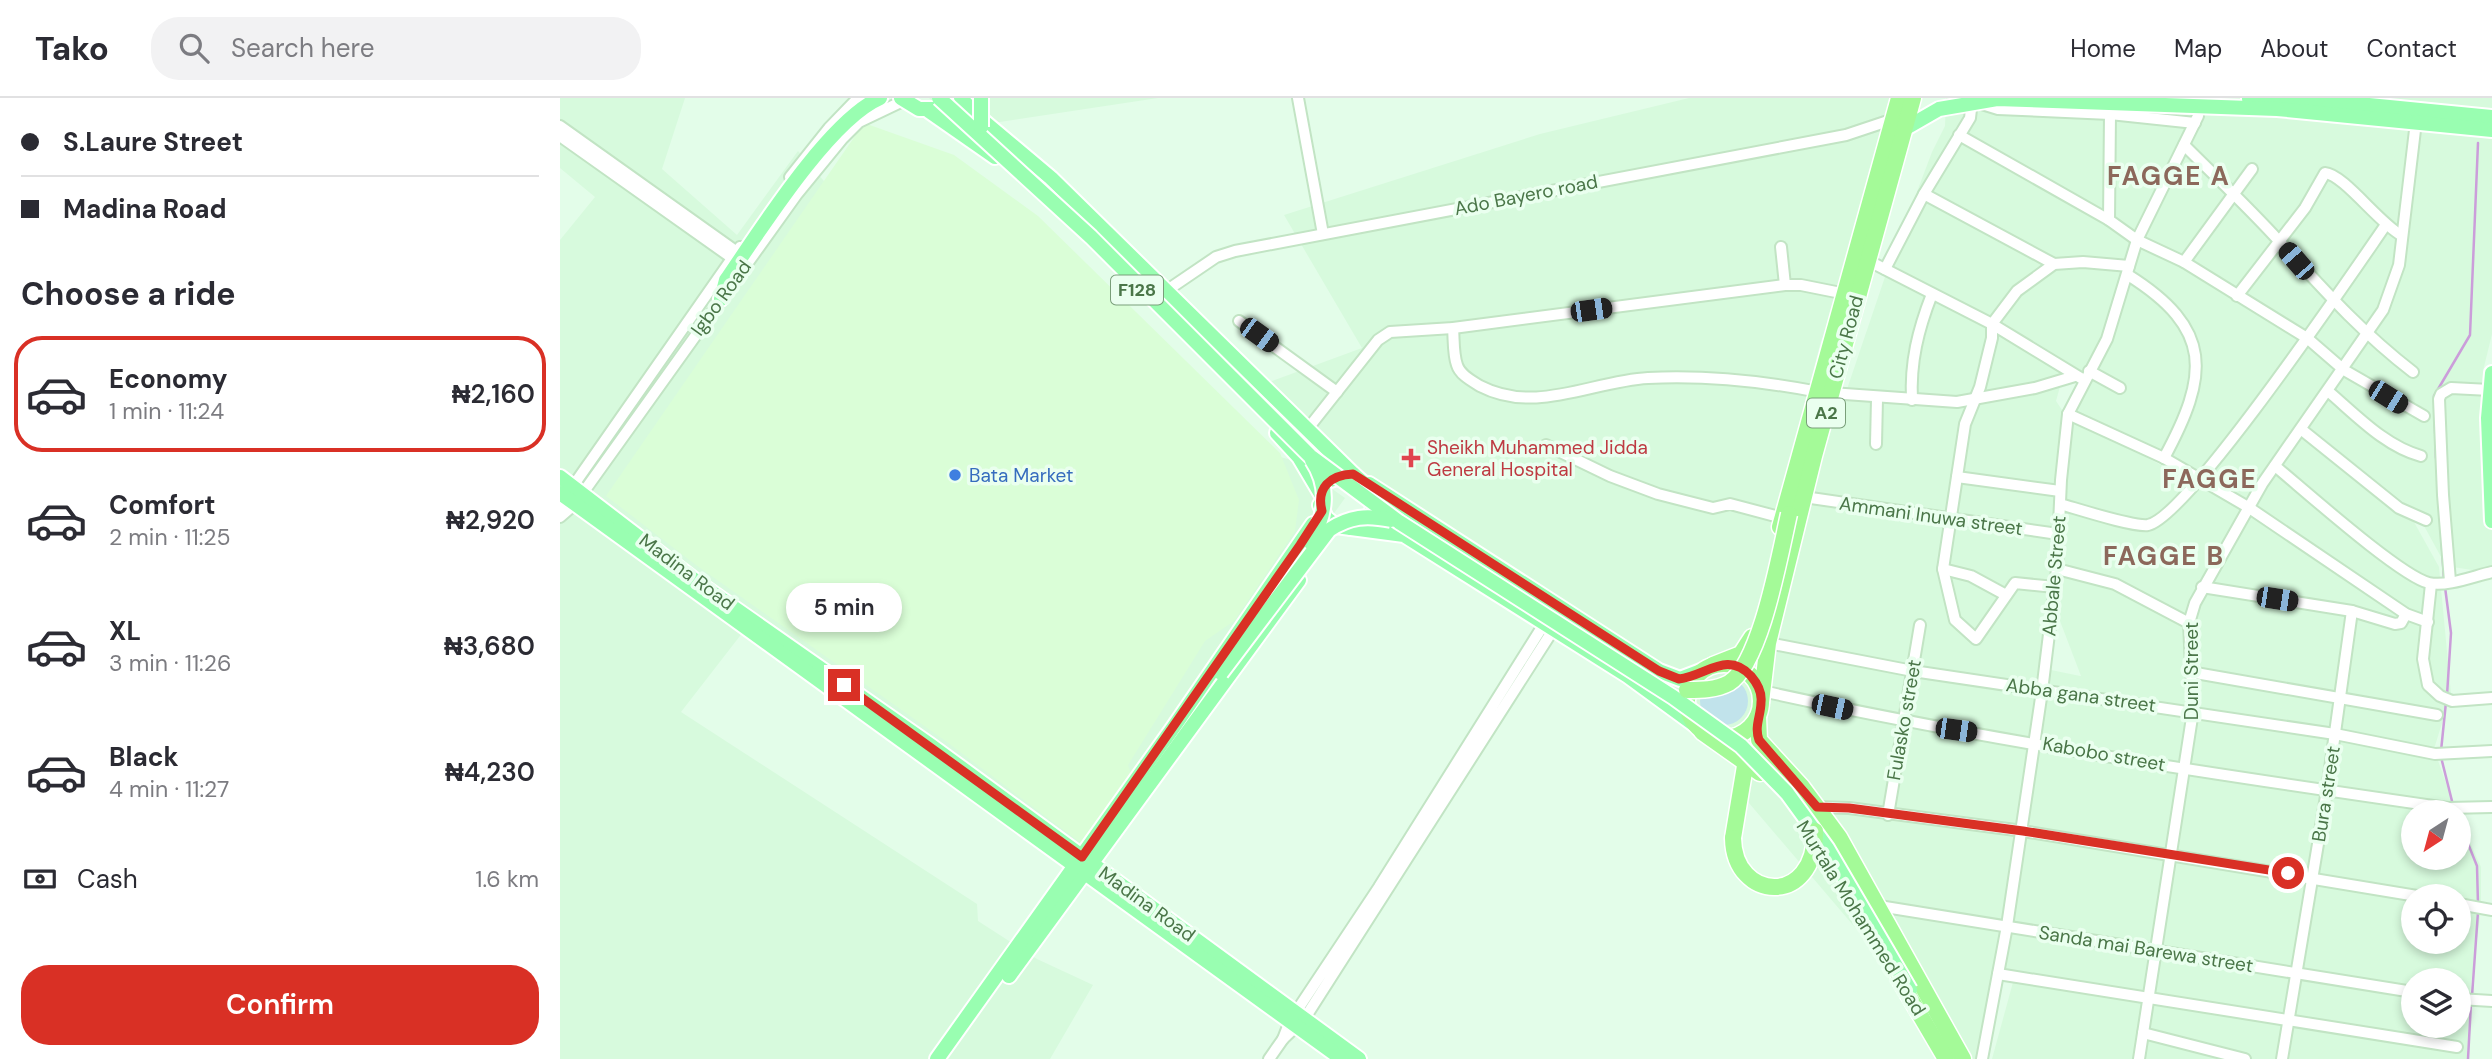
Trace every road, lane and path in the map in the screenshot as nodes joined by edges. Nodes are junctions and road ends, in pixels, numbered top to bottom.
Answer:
1 (858, 98) edge
2 (865, 98) edge
3 (880, 98) edge
4 (961, 98) edge
5 (981, 98) edge
6 (1298, 98) edge
7 (1899, 98) edge
8 (1913, 98) edge
9 (2219, 98) edge
10 (2338, 98) edge
11 (902, 99) edge
12 (1977, 100) edge
13 (941, 101) edge
14 (2110, 114) junction
15 (2492, 115) edge
16 (1900, 124) junction
17 (560, 126) edge
18 (981, 127) junction
19 (2415, 130) dead end
20 (2492, 130) edge
21 (1959, 135) junction
22 (560, 136) edge
23 (2184, 145) junction
24 (2252, 169) dead end
25 (2232, 193) junction
26 (1924, 194) junction
27 (2109, 220) junction
28 (2385, 226) junction
29 (1323, 234) junction
30 (2401, 235) junction
31 (2137, 240) junction
32 (2278, 240) junction
33 (1781, 247) dead end
34 (1867, 260) junction
35 (733, 262) junction
36 (2184, 262) junction
37 (2054, 264) junction
38 (1885, 269) junction
39 (2128, 270) junction
40 (1785, 285) junction
41 (1166, 291) junction
42 (1846, 294) junction
43 (1932, 294) junction
44 (715, 295) junction
45 (2237, 296) junction
46 (2332, 302) junction
47 (1240, 321) dead end
48 (1993, 324) junction
49 (1453, 328) junction
50 (2368, 337) junction
51 (2307, 338) junction
52 (2344, 370) junction
53 (2413, 372) dead end
54 (2492, 373) edge
55 (2083, 376) junction
56 (2120, 388) dead end
57 (2490, 390) junction
58 (1337, 392) junction
59 (2329, 392) junction
60 (1825, 393) junction
61 (1877, 399) junction
62 (1974, 399) junction
63 (1912, 400) junction
64 (2068, 415) junction
65 (2424, 416) dead end
66 (2302, 430) junction
67 (1306, 431) junction
68 (1876, 444) dead end
69 (1546, 445) dead end
70 (1310, 456) junction
71 (2421, 456) dead end
72 (2164, 458) junction
73 (2275, 466) junction
74 (560, 477) edge
75 (1957, 477) junction
76 (1359, 478) junction
77 (2201, 480) junction
78 (2060, 491) junction
79 (1321, 494) junction
80 (1797, 497) junction
81 (569, 498) edge
82 (2060, 504) junction
83 (2248, 507) junction
84 (1322, 511) junction
85 (1786, 516) junction
86 (560, 517) edge
87 (2426, 520) dead end
88 (1950, 521) junction
89 (2492, 521) edge
90 (1399, 522) junction
91 (1347, 528) junction
92 (2058, 534) junction
93 (1943, 569) junction
94 (2057, 569) junction
95 (2492, 572) edge
96 (2451, 581) junction
97 (2431, 584) junction
98 (2055, 587) junction
99 (2202, 587) junction
100 (2006, 595) junction
101 (2351, 611) junction
102 (2406, 614) junction
103 (2428, 622) junction
104 (2189, 623) junction
105 (1920, 625) dead end
106 (1548, 627) junction
107 (1751, 640) junction
108 (1768, 643) junction
109 (1707, 668) junction
110 (1913, 670) junction
111 (1219, 672) junction
112 (2190, 672) junction
113 (1682, 690) junction
114 (2042, 691) junction
115 (1194, 696) junction
116 (2340, 698) junction
117 (2492, 698) edge
118 (1208, 705) junction
119 (1758, 709) junction
120 (2193, 711) junction
121 (2437, 715) dead end
122 (1903, 723) junction
123 (1699, 728) junction
124 (2335, 734) junction
125 (2035, 742) junction
126 (2492, 751) edge
127 (1746, 761) junction
128 (2186, 769) junction
129 (2327, 790) junction
130 (1817, 807) junction
131 (2492, 807) edge
132 (1888, 815) junction
133 (1815, 831) junction
134 (2023, 831) junction
135 (2171, 855) junction
136 (1083, 864) junction
137 (2312, 876) junction
138 (2401, 893) edge
139 (1878, 906) junction
140 (2007, 926) junction
141 (2156, 950) junction
142 (2295, 972) junction
143 (1998, 974) junction
144 (1913, 987) junction
145 (2401, 990) edge
146 (2148, 999) junction
147 (2471, 1001) edge
148 (2492, 1001) edge
149 (1297, 1019) junction
150 (1933, 1021) junction
151 (2287, 1022) junction
152 (2143, 1033) junction
153 (2457, 1047) dead end
154 (937, 1059) edge
155 (948, 1059) edge
156 (1269, 1059) edge
157 (1342, 1059) edge
158 (1359, 1059) edge
159 (1946, 1059) edge
160 (1963, 1059) edge
161 (1982, 1059) edge
162 (2139, 1059) edge
163 (2245, 1059) edge
164 (2282, 1059) edge

1 - 35 street, Igbo Road
2 - 35 main road
3 - 35 main road
4 - 41 main road, F128
5 - 18 main road, bridge
6 - 29 street
7 - 16 highway, City Road / A2
8 - 16 highway, City Road / A2
9 - 15 main road
10 - 15 street
11 - 13 main road, F128
11 - 44 street, Igbo Road
12 - 14 street
12 - 16 main road
12 - 20 main road
12 - 21 street
13 - 18 main road
13 - 70 main road, bridge
13 - 79 main road, F128
14 - 23 street, Abbale Street
14 - 27 street
16 - 29 street, Ado Bayero road
16 - 34 highway, City Road / A2
16 - 42 highway, City Road / A2
17 - 35 street
18 - 113 main road
19 - 30 street, Duni Street
21 - 26 street
21 - 27 street
22 - 35 street
23 - 25 street
23 - 31 street, Abbale Street
24 - 25 street
25 - 32 street
25 - 36 street
26 - 37 street
26 - 38 street
27 - 31 street
28 - 30 street
28 - 32 street
28 - 46 street
29 - 41 street, Ado Bayero road
30 - 50 street, Duni Street
31 - 36 street
31 - 39 street, Abbale Street
32 - 45 street
32 - 46 street
33 - 40 street
34 - 38 street
34 - 60 highway, City Road / A2
35 - 44 main road
36 - 45 street
37 - 39 street
37 - 48 street
38 - 43 street
39 - 55 street, Abbale Street
39 - 72 street
40 - 42 street
40 - 49 street
41 - 67 main road, F128
42 - 60 highway, City Road / A2
43 - 48 street
43 - 63 street
44 - 81 street, Igbo Road
45 - 51 street
46 - 50 street
46 - 51 street
47 - 58 street
48 - 55 street
48 - 62 street
49 - 58 street
49 - 60 street
50 - 52 street, Duni Street
50 - 53 street
51 - 52 street
51 - 77 street
52 - 59 street, Duni Street
52 - 65 street
54 - 57 main road
55 - 56 street
55 - 62 street
55 - 64 street, Abbale Street
57 - 89 main road
57 - 96 street
58 - 67 street
59 - 66 street, Duni Street
59 - 71 street
60 - 61 street
60 - 80 highway, City Road / A2
61 - 63 street
61 - 68 street
62 - 63 street
62 - 75 street
64 - 72 street
64 - 78 street, Abbale Street
66 - 73 street, Duni Street
66 - 87 street
67 - 76 main road, F128
69 - 85 street
70 - 90 main road, bridge
70 - 111 main road, bridge
72 - 77 street
73 - 83 street, Duni Street
73 - 97 street
74 - 81 main road, Madina Road
75 - 78 street
75 - 88 street
76 - 79 main road
76 - 91 main road
76 - 109 main road, F128
77 - 82 street
77 - 83 street
78 - 82 street, Abbale Street
79 - 84 main road
80 - 85 highway
80 - 88 street, Ammani Inuwa street
80 - 108 highway, City Road / A2
81 - 86 street, Igbo Road
81 - 136 main road, Madina Road
82 - 92 street, Abbale Street
83 - 99 street, Duni Street
83 - 102 street
84 - 91 main road
84 - 115 main road
85 - 107 highway
85 - 113 highway, bridge
88 - 92 street, Ammani Inuwa street
88 - 93 street
90 - 111 main road, bridge
90 - 133 main road, bridge
91 - 106 main road
91 - 118 main road
92 - 94 street, Abbale Street
93 - 100 street
93 - 100 street
94 - 98 street, Abbale Street
94 - 104 street
95 - 96 street
96 - 97 street
97 - 103 street
98 - 100 street
98 - 114 street, Abbale Street
99 - 101 street
99 - 104 street, Duni Street
101 - 102 street
101 - 116 street, Bura street
102 - 103 street
103 - 117 street
104 - 112 street, Duni Street
105 - 110 street, Fulasko street
106 - 123 main road
106 - 149 street
107 - 108 street, Abba gana street
107 - 109 highway
108 - 110 street, Abba gana street
108 - 119 highway, City Road / A2
109 - 119 highway, A2
109 - 123 highway
110 - 114 street, Abba gana street
110 - 122 street, Fulasko street
111 - 115 main road
111 - 118 main road
112 - 116 street
112 - 120 street, Duni Street
113 - 144 main road
114 - 120 street, Abba gana street
114 - 125 street, Abbale Street
115 - 136 main road
116 - 121 street
116 - 124 street, Bura street
118 - 136 main road
119 - 122 street, Kabobo street
119 - 123 highway
119 - 127 highway, City Road
119 - 130 highway, Murtala Mohammed Road / A2
120 - 124 street, Abba gana street
120 - 128 street, Duni Street
122 - 125 street, Kabobo street
122 - 132 street, Fulasko street
123 - 127 highway, Murtala Mohammed Road / A2
124 - 126 street, Abba gana street
124 - 129 street, Bura street
125 - 128 street, Kabobo street
125 - 134 street, Abbale Street
127 - 133 highway, City Road, bridge
127 - 150 highway, Murtala Mohammed Road / A2
128 - 129 street, Kabobo street
128 - 135 street, Duni Street
129 - 131 street, Kabobo street
129 - 137 street, Bura street
130 - 132 street
130 - 139 highway, Murtala Mohammed Road / A2
132 - 134 street
133 - 144 main road, bridge
134 - 135 street
134 - 140 street, Abbale Street
135 - 137 street
135 - 141 street, Duni Street
136 - 149 main road, Madina Road
136 - 154 main road
136 - 155 main road
137 - 138 street
137 - 142 street, Bura street
139 - 140 street, Sanda mai Barewa street
139 - 150 highway, Murtala Mohammed Road / A2
140 - 141 street, Sanda mai Barewa street
140 - 143 street, Abbale Street
141 - 142 street, Sanda mai Barewa street
141 - 146 street, Duni Street
142 - 145 street, Sanda mai Barewa street
142 - 151 street, Bura street
143 - 146 street
143 - 161 street, Abbale Street
144 - 150 main road
146 - 151 street
146 - 152 street, Duni Street
147 - 148 street
149 - 156 street
149 - 157 main road, Madina Road
149 - 158 main road, Madina Road
150 - 159 highway, Murtala Mohammed Road / A2
150 - 160 highway, Murtala Mohammed Road / A2
151 - 153 street
151 - 164 street, Bura street
152 - 162 street, Duni Street
152 - 163 street

